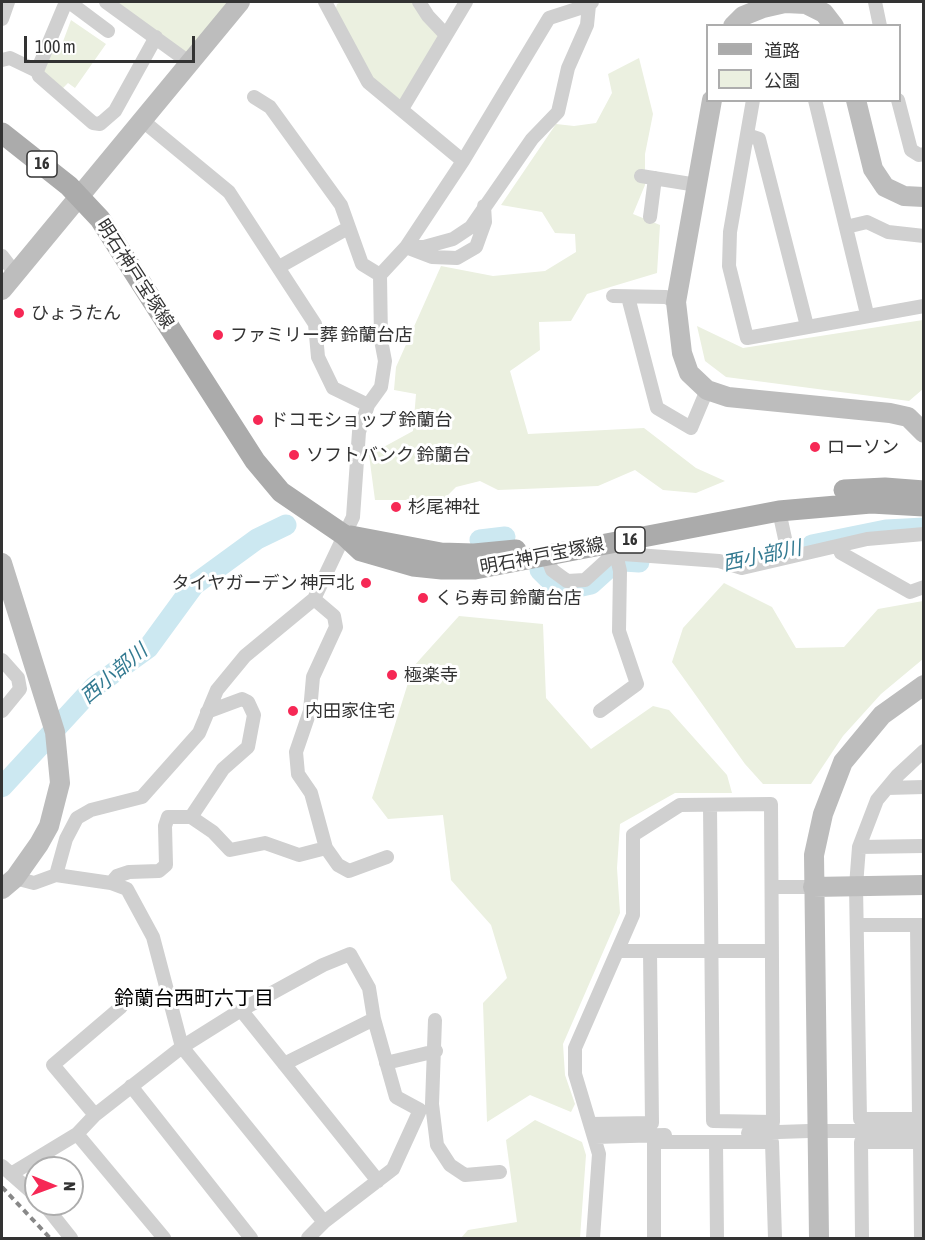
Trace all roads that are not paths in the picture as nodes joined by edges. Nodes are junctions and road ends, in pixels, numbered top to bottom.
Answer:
1 (8, 2) edge
2 (67, 2) edge
3 (106, 2) edge
4 (240, 2) edge
5 (328, 2) edge
6 (419, 2) edge
7 (466, 2) edge
8 (875, 2) edge
9 (591, 3) edge
10 (2, 19) edge
11 (735, 24) edge
12 (832, 24) edge
13 (880, 24) edge
14 (108, 31) dead end
15 (446, 35) junction
16 (156, 38) junction
17 (2, 60) edge
18 (190, 63) junction
19 (37, 71) junction
20 (254, 97) dead end
21 (712, 102) edge
22 (753, 102) edge
23 (815, 102) edge
24 (856, 102) edge
25 (899, 102) edge
26 (402, 108) junction
27 (143, 121) junction
28 (2, 133) edge
29 (747, 135) junction
30 (924, 154) edge
31 (463, 161) junction
32 (697, 185) junction
33 (81, 196) junction
34 (924, 198) edge
35 (484, 206) junction
36 (650, 218) dead end
37 (846, 227) junction
38 (348, 228) junction
39 (924, 236) edge
40 (406, 247) junction
41 (2, 256) edge
42 (279, 267) junction
43 (15, 273) junction
44 (380, 275) junction
45 (2, 290) edge
46 (613, 296) dead end
47 (628, 297) junction
48 (676, 302) junction
49 (924, 306) edge
50 (867, 314) junction
51 (807, 326) junction
52 (707, 390) junction
53 (368, 405) junction
54 (924, 433) edge
55 (924, 491) edge
56 (924, 506) edge
57 (779, 511) junction
58 (924, 534) edge
59 (344, 535) junction
60 (614, 543) junction
61 (837, 546) junction
62 (547, 557) junction
63 (789, 557) junction
64 (2, 563) edge
65 (924, 587) edge
66 (314, 599) junction
67 (2, 660) edge
68 (34, 661) junction
69 (18, 678) junction
70 (924, 685) edge
71 (2, 711) edge
72 (600, 711) dead end
73 (207, 712) junction
74 (924, 751) edge
75 (924, 787) edge
76 (887, 788) junction
77 (710, 805) junction
78 (191, 817) junction
79 (924, 846) edge
80 (859, 847) junction
81 (326, 848) junction
82 (387, 857) dead end
83 (56, 875) junction
84 (8, 883) edge
85 (111, 883) junction
86 (924, 885) edge
87 (773, 886) junction
88 (856, 886) junction
89 (813, 887) junction
90 (858, 925) junction
91 (920, 925) edge
92 (619, 951) junction
93 (650, 951) junction
94 (711, 951) junction
95 (772, 951) junction
96 (121, 1007) dead end
97 (241, 1010) junction
98 (374, 1020) junction
99 (435, 1020) dead end
100 (182, 1047) junction
101 (436, 1051) junction
102 (386, 1063) junction
103 (284, 1064) junction
104 (131, 1086) junction
105 (95, 1115) junction
106 (592, 1130) junction
107 (808, 1131) dead end
108 (827, 1131) dead end
109 (77, 1134) junction
110 (922, 1138) edge
111 (716, 1142) junction
112 (6, 1170) edge
113 (500, 1172) dead end
114 (378, 1181) junction
115 (24, 1186) edge
116 (53, 1216) edge
117 (321, 1229) edge
118 (71, 1239) edge
119 (164, 1239) edge
120 (251, 1239) edge
121 (308, 1239) edge
122 (593, 1239) edge
123 (654, 1239) edge
124 (717, 1239) edge
125 (775, 1239) edge
126 (819, 1239) edge
127 (862, 1239) edge
128 (921, 1239) edge

1 - 10 street
2 - 14 street
2 - 19 street
3 - 16 street
4 - 18 street
5 - 26 street
6 - 15 street
7 - 15 street
8 - 13 street
9 - 31 street
9 - 35 street
11 - 12 street
15 - 26 street
16 - 18 street
16 - 19 street
17 - 19 street
18 - 27 street
20 - 38 street
21 - 32 street
22 - 29 street
23 - 37 street
24 - 34 street
25 - 30 street
26 - 31 street
27 - 33 street
27 - 42 street
28 - 33 main road, 明石神戸宝塚線 / 16
29 - 51 street
29 - 51 street
31 - 40 street
32 - 36 street
32 - 48 street
33 - 43 street
33 - 59 main road, 明石神戸宝塚線 / 16
35 - 40 street
35 - 40 street
37 - 39 street
37 - 50 street
38 - 42 street
38 - 44 street
40 - 44 street
41 - 43 street
42 - 53 street
43 - 45 street
44 - 53 street
46 - 47 street
47 - 48 street
47 - 52 street
48 - 52 street
49 - 50 street
50 - 51 street
52 - 54 street
53 - 59 street
55 - 59 main road, 明石神戸宝塚線 / 16
56 - 57 main road, 明石神戸宝塚線 / 16
57 - 60 main road, 明石神戸宝塚線 / 16
57 - 63 street
58 - 61 street
59 - 62 main road, 明石神戸宝塚線 / 16
59 - 66 street
60 - 62 main road, 明石神戸宝塚線 / 16
60 - 62 street
60 - 63 street
60 - 72 street
61 - 63 street
61 - 65 street
64 - 68 street
66 - 73 street
66 - 81 street
67 - 69 street
68 - 69 street
68 - 84 street
69 - 71 street
70 - 89 street
73 - 78 street
73 - 83 street
74 - 76 street
75 - 76 street
76 - 80 street
77 - 87 street
77 - 92 street
77 - 94 street
78 - 81 street
78 - 85 street
79 - 80 street
80 - 88 street
81 - 82 street
83 - 84 street
83 - 85 street
85 - 100 street
86 - 88 street
87 - 89 street
87 - 95 street
88 - 89 street
88 - 90 street
89 - 126 street
90 - 91 street
90 - 91 street
92 - 93 street
92 - 106 street
93 - 94 street
93 - 106 street
94 - 95 street
94 - 95 street
96 - 105 street
97 - 98 street
97 - 100 street
97 - 103 street
98 - 102 street
98 - 103 street
99 - 101 street
100 - 104 street
100 - 117 street
101 - 102 street
101 - 113 street
102 - 114 street
103 - 114 street
104 - 105 street
104 - 120 street
105 - 109 street
106 - 107 street
106 - 122 street
108 - 110 street
109 - 112 street
109 - 119 street
110 - 127 street
110 - 128 street
111 - 123 street
111 - 124 street
111 - 125 street
112 - 115 street
114 - 117 street
116 - 118 street
117 - 121 street

